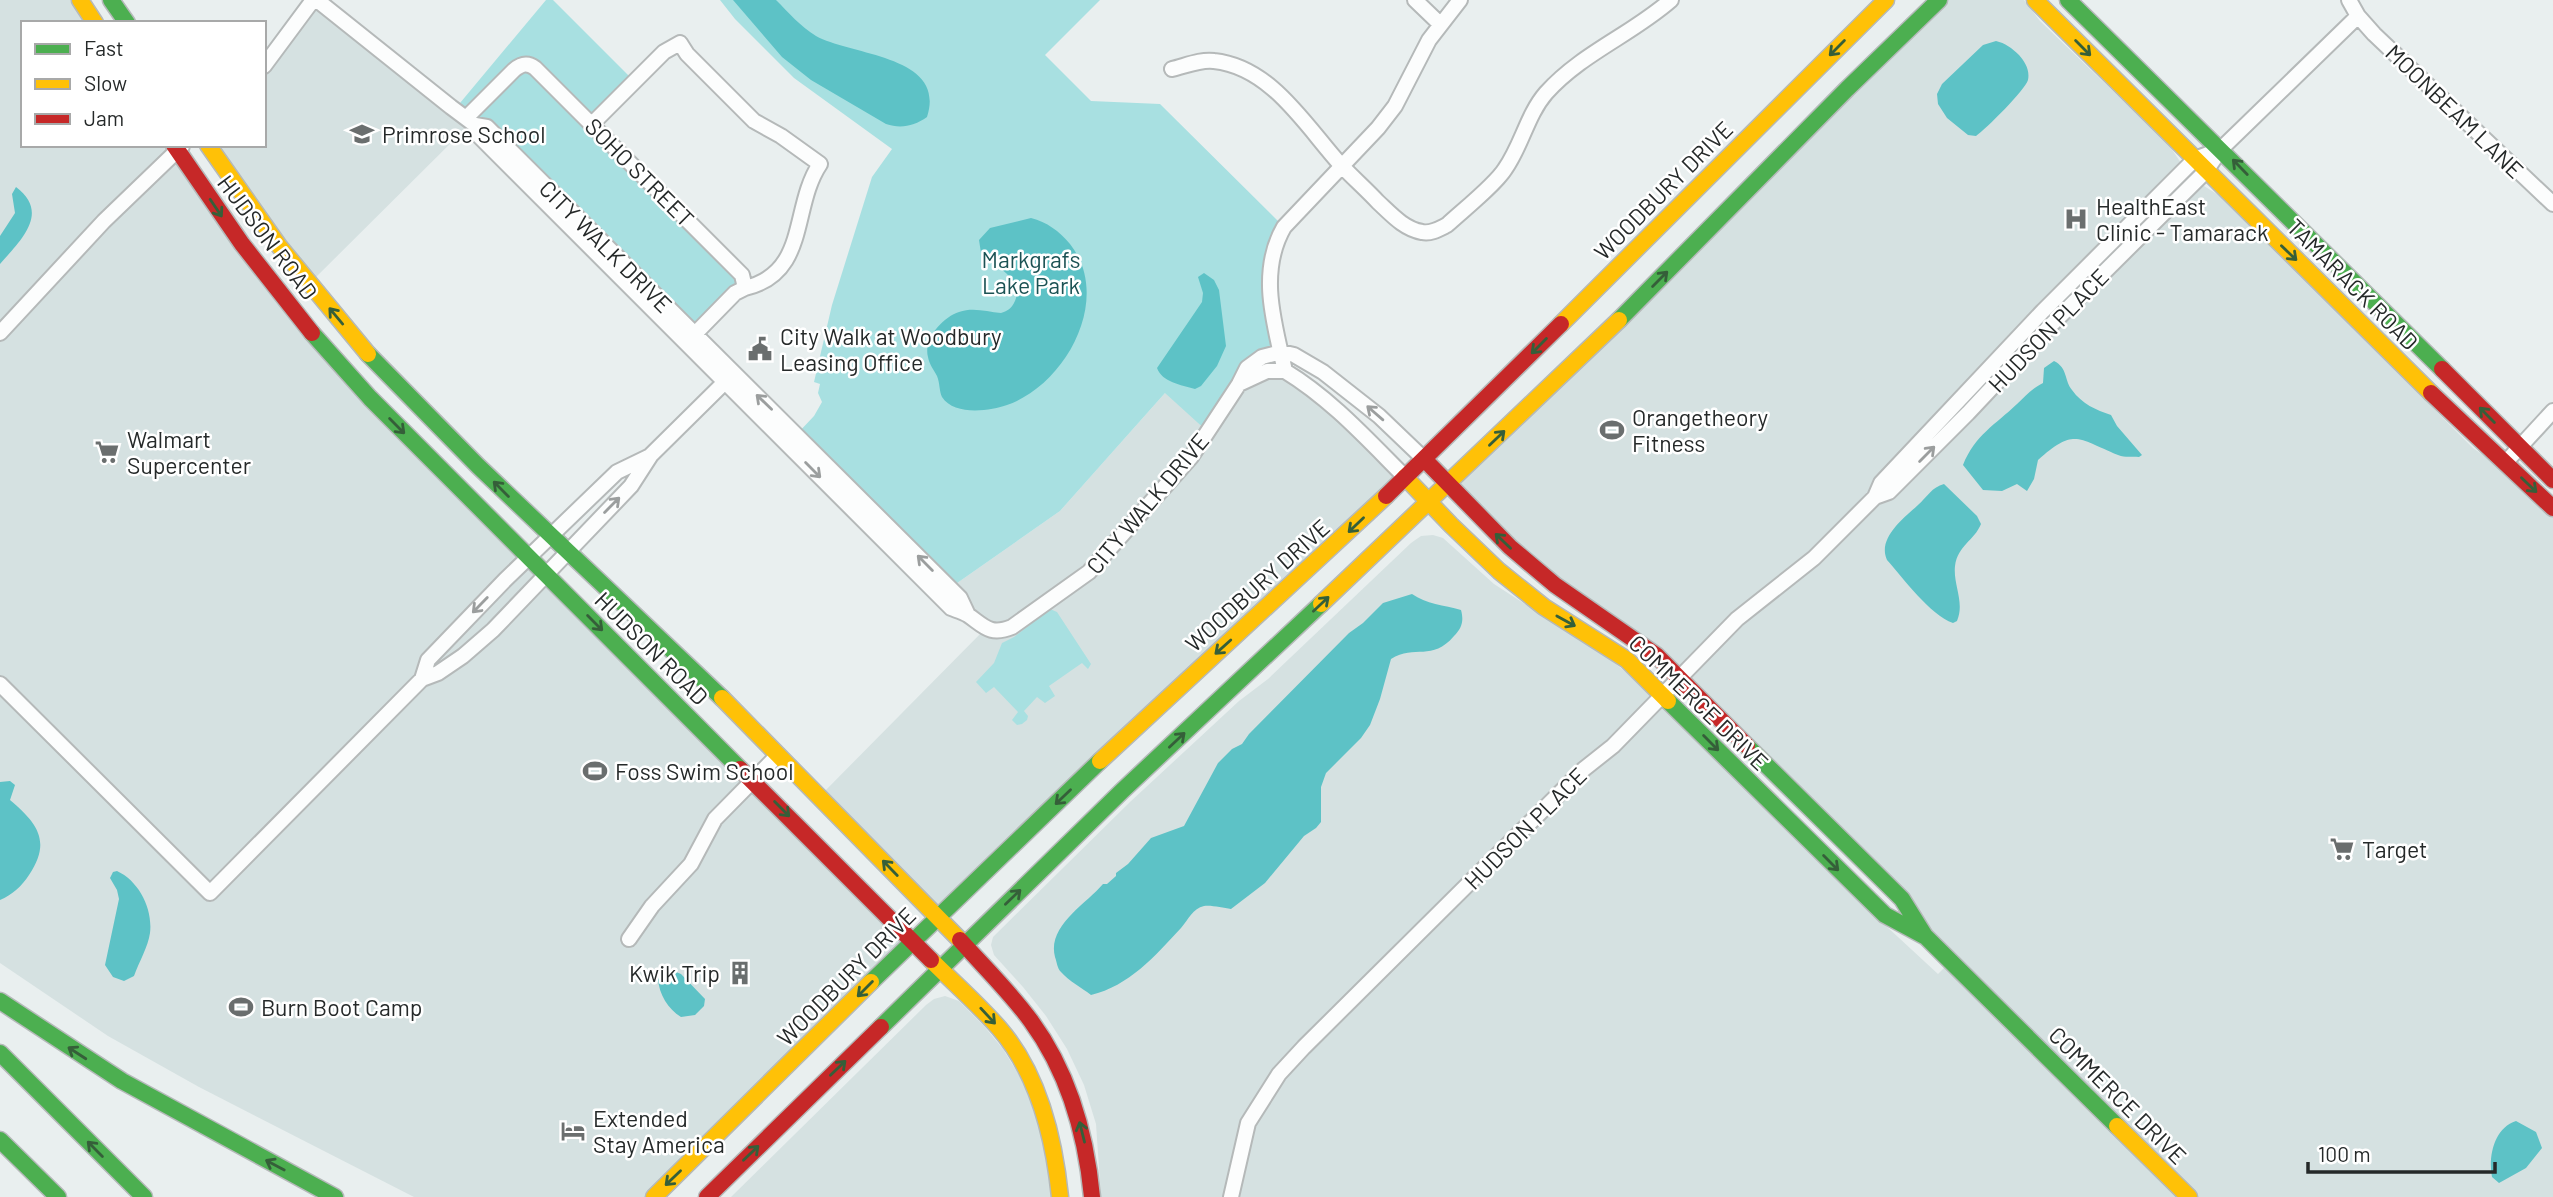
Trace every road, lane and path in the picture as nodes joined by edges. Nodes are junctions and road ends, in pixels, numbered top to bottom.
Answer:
1 (80, 0) edge
2 (111, 0) edge
3 (315, 0) edge
4 (1415, 0) edge
5 (1460, 0) edge
6 (1671, 0) edge
7 (1886, 0) edge
8 (1939, 0) edge
9 (2035, 0) edge
10 (2068, 0) edge
11 (2349, 0) edge
12 (2358, 16) junction
13 (94, 21) edge
14 (126, 21) edge
15 (1440, 24) junction
16 (266, 63) edge
17 (1172, 69) dead end
18 (471, 121) junction
19 (592, 124) junction
20 (178, 147) edge
21 (209, 147) edge
22 (2221, 149) junction
23 (2200, 165) junction
24 (1342, 166) junction
25 (2553, 204) edge
26 (745, 288) junction
27 (0, 333) edge
28 (690, 338) junction
29 (1281, 352) junction
30 (1285, 371) junction
31 (730, 377) junction
32 (1239, 384) junction
33 (2553, 411) edge
34 (2520, 447) junction
35 (651, 455) junction
36 (1425, 460) junction
37 (2506, 462) junction
38 (1405, 477) junction
39 (2553, 480) edge
40 (1448, 485) junction
41 (1429, 503) junction
42 (2553, 508) edge
43 (550, 537) junction
44 (567, 551) junction
45 (529, 557) junction
46 (547, 575) junction
47 (422, 678) junction
48 (1679, 678) junction
49 (0, 684) edge
50 (1663, 695) junction
51 (778, 755) junction
52 (753, 780) junction
53 (937, 917) junction
54 (1925, 936) junction
55 (629, 939) dead end
56 (913, 940) junction
57 (964, 945) junction
58 (940, 967) junction
59 (0, 1001) edge
60 (0, 1053) edge
61 (0, 1140) edge
62 (58, 1197) edge
63 (144, 1197) edge
64 (335, 1197) edge
65 (654, 1197) edge
66 (707, 1197) edge
67 (1060, 1197) edge
68 (1092, 1197) edge
69 (1231, 1197) edge
70 (2189, 1197) edge

1 - 13 main road
2 - 14 main road
3 - 16 street
3 - 18 street, CITY WALK DRIVE
4 - 15 street
5 - 15 street
6 - 24 street
7 -> 36 main road, WOODBURY DRIVE
40 -> 8 main road
9 -> 23 main road, TAMARACK ROAD
10 - 22 main road, TAMARACK ROAD
11 - 12 street, MOONBEAM LANE
12 - 22 street, HUDSON PLACE
12 - 25 street, MOONBEAM LANE
15 - 24 street
17 - 24 street
18 - 19 street, SOHO STREET
18 - 28 street, CITY WALK DRIVE
19 - 26 street, SOHO STREET
19 - 26 street
20 - 27 street
20 -> 45 main road, HUDSON ROAD
43 -> 21 main road, HUDSON ROAD
22 - 23 street, HUDSON PLACE
34 -> 22 main road, TAMARACK ROAD
23 -> 37 main road, TAMARACK ROAD
23 - 48 street, HUDSON PLACE
24 - 29 street
26 - 28 street
28 - 31 street, CITY WALK DRIVE
29 - 30 street
29 - 32 street, CITY WALK DRIVE
36 -> 29 street
30 - 32 street
30 - 38 street
31 - 32 street, CITY WALK DRIVE
31 - 35 street
33 - 34 street
34 - 37 street
34 - 39 main road, TAMARACK ROAD
35 - 43 street
44 -> 35 street
36 - 38 main road, WOODBURY DRIVE
36 - 40 main road, COMMERCE DRIVE
37 -> 42 main road, TAMARACK ROAD
38 - 41 main road, COMMERCE DRIVE
38 -> 53 main road, WOODBURY DRIVE
40 - 41 main road
48 -> 40 main road, COMMERCE DRIVE
41 -> 50 main road, COMMERCE DRIVE
57 -> 41 main road
43 - 44 main road, HUDSON ROAD
43 - 45 street
44 - 46 street
44 - 51 main road, HUDSON ROAD
45 - 46 main road, HUDSON ROAD
45 -> 47 street
46 - 47 street
46 -> 52 main road, HUDSON ROAD
47 - 49 street
48 - 50 street, HUDSON PLACE
48 - 54 main road, COMMERCE DRIVE
50 -> 54 main road, COMMERCE DRIVE
50 - 69 street, HUDSON PLACE
51 - 52 street
53 -> 51 main road, HUDSON ROAD
52 - 55 street
52 -> 56 main road, HUDSON ROAD
53 - 56 main road, WOODBURY DRIVE
53 - 57 main road, HUDSON ROAD
54 - 70 main road, COMMERCE DRIVE
56 - 58 main road, HUDSON ROAD
56 -> 65 main road, WOODBURY DRIVE
57 - 58 main road
68 -> 57 main road, HUDSON ROAD
66 -> 58 main road
58 -> 67 main road, HUDSON ROAD
64 -> 59 main road
63 -> 60 main road
61 - 62 main road

